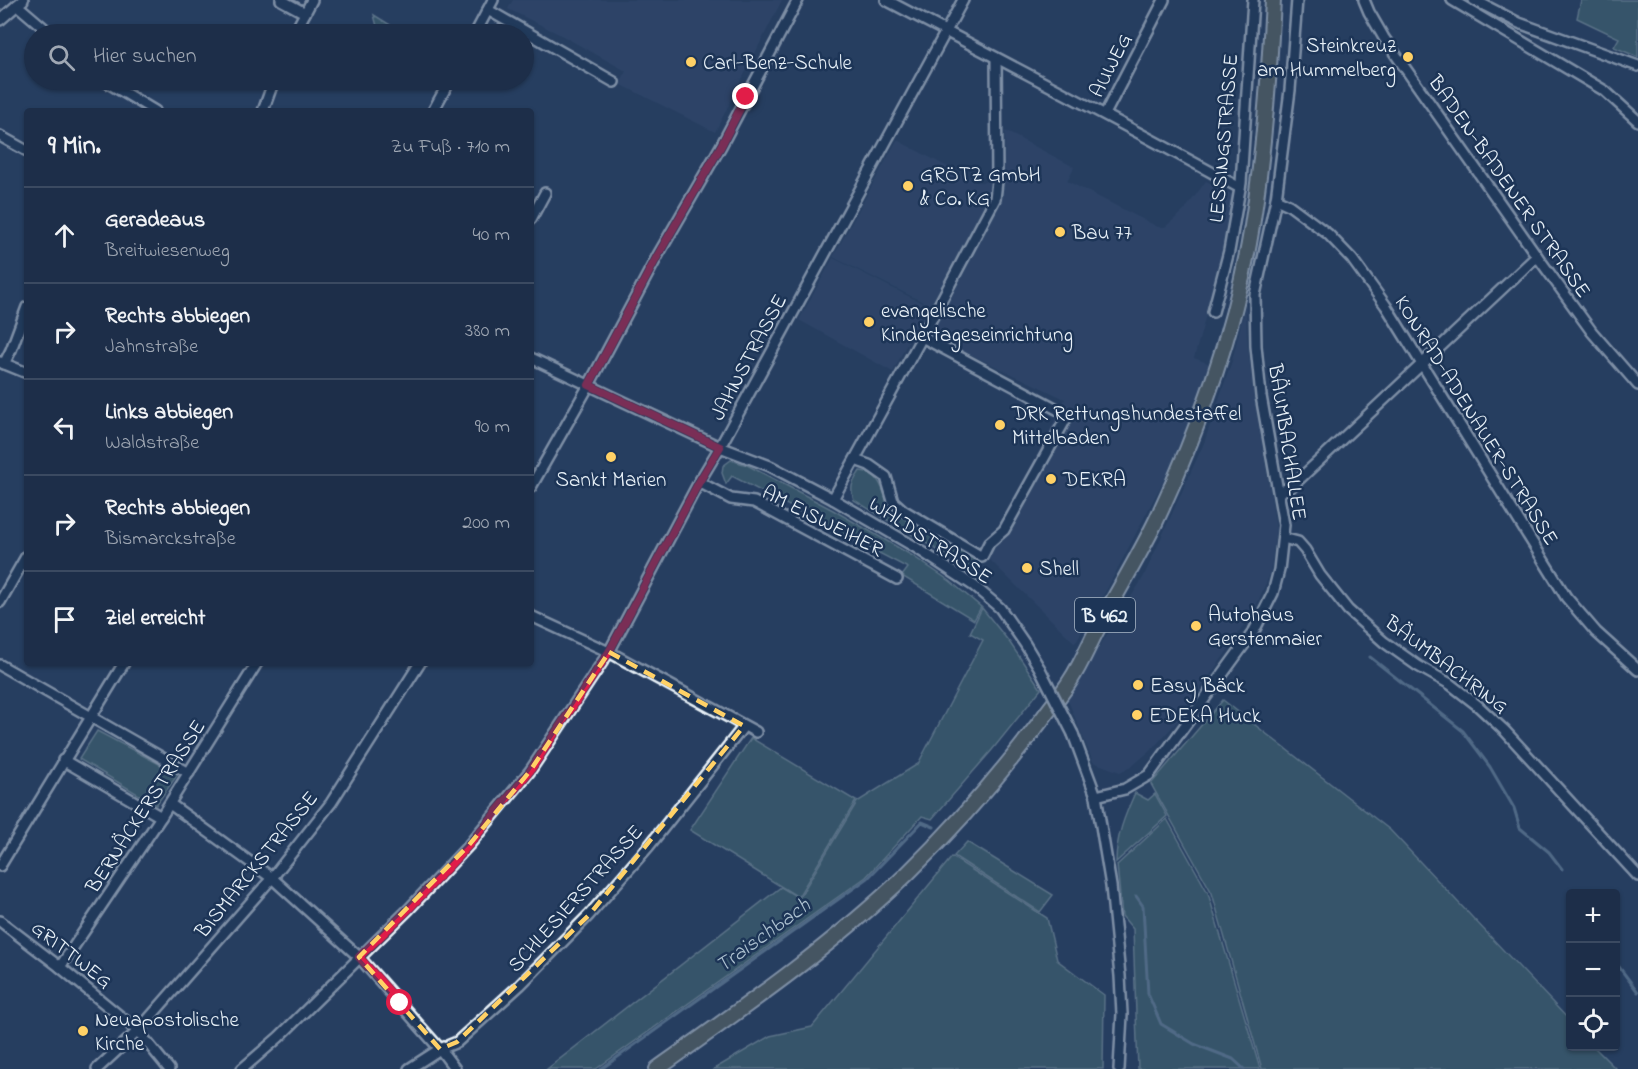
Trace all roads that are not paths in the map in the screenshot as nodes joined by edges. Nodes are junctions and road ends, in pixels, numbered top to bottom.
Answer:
1 (280, 0) edge
2 (312, 0) edge
3 (493, 0) edge
4 (798, 0) edge
5 (886, 0) edge
6 (963, 0) edge
7 (1164, 0) edge
8 (1253, 0) edge
9 (1273, 0) edge
10 (1297, 0) edge
11 (1364, 0) edge
12 (1452, 0) edge
13 (1474, 0) edge
14 (20, 2) edge
15 (488, 10) junction
16 (305, 13) junction
17 (0, 20) edge
18 (41, 24) edge
19 (299, 24) edge
20 (480, 24) edge
21 (512, 24) edge
22 (945, 31) junction
23 (534, 36) edge
24 (996, 58) junction
25 (1638, 66) edge
26 (614, 82) dead end
27 (120, 90) edge
28 (270, 90) edge
29 (445, 90) edge
30 (150, 108) edge
31 (264, 108) edge
32 (435, 108) edge
33 (1105, 114) junction
34 (1638, 121) edge
35 (0, 136) edge
36 (24, 149) edge
37 (1240, 188) junction
38 (545, 193) dead end
39 (1276, 200) junction
40 (534, 213) edge
41 (1537, 256) junction
42 (1213, 312) dead end
43 (24, 316) edge
44 (922, 337) junction
45 (534, 359) edge
46 (2, 363) edge
47 (1421, 364) junction
48 (24, 372) edge
49 (589, 385) junction
50 (1638, 385) edge
51 (720, 447) junction
52 (855, 460) junction
53 (534, 482) edge
54 (699, 482) junction
55 (1279, 492) junction
56 (833, 499) junction
57 (1283, 538) junction
58 (24, 560) edge
59 (897, 579) dead end
60 (0, 602) edge
61 (534, 617) edge
62 (609, 652) junction
63 (0, 665) edge
64 (121, 666) edge
65 (255, 666) edge
66 (418, 666) edge
67 (1638, 670) edge
68 (90, 717) junction
69 (744, 726) junction
70 (756, 732) dead end
71 (63, 760) junction
72 (189, 773) junction
73 (1096, 796) junction
74 (170, 804) junction
75 (161, 817) junction
76 (0, 866) edge
77 (1638, 876) edge
78 (272, 878) junction
79 (0, 921) edge
80 (359, 957) junction
81 (60, 967) junction
82 (138, 1031) junction
83 (440, 1049) junction
84 (97, 1069) edge
85 (169, 1069) edge
86 (242, 1069) edge
87 (409, 1069) edge
88 (454, 1069) edge
89 (657, 1069) edge
90 (1119, 1069) edge

1 - 16 street
2 - 16 street
3 - 15 street
4 - 49 street
5 - 22 street
6 - 22 street, JAHNSTRASSE
7 - 33 street, AUWEG
8 - 37 street, LESSINGSTRASSE
9 - 89 main road, B 462
10 - 39 street
11 - 41 street, BADEN-BADENER STRASSE
12 - 34 street
13 - 25 street
14 - 17 street
14 - 18 street
15 - 20 street
15 - 21 street
16 - 19 street
22 - 24 street
22 - 51 street, JAHNSTRASSE
23 - 26 street
24 - 33 street
24 - 44 street
27 - 30 street
28 - 31 street
29 - 32 street
33 - 37 street
35 - 36 street
37 - 42 street, LESSINGSTRASSE
38 - 40 street
39 - 47 street, KONRAD-ADENAUER-STRASSE
39 - 55 street, BÄUMBACHALLEE
41 - 47 street
41 - 50 street, BADEN-BADENER STRASSE
43 - 46 street
44 - 52 street
44 - 52 street
45 - 49 street, WALDSTRASSE
46 - 48 street
47 - 55 street
47 - 67 street, KONRAD-ADENAUER-STRASSE
49 - 51 street, WALDSTRASSE
49 - 53 street
51 - 54 street, JAHNSTRASSE
51 - 56 street, WALDSTRASSE
52 - 56 street
54 - 59 street, AM EISWEIHER
54 - 62 street, JAHNSTRASSE
55 - 57 street, BÄUMBACHALLEE
56 - 73 street, WALDSTRASSE, bridge
57 - 73 street, BÄUMBACHALLEE
57 - 77 street, BÄUMBACHRING
58 - 60 street
61 - 62 street
62 - 69 street
62 - 80 street, JAHNSTRASSE
63 - 68 street
64 - 68 street
65 - 72 street, BERNÄCKERSTRASSE
66 - 78 street, BISMARCKSTRASSE
68 - 71 street
68 - 72 street
69 - 70 street
69 - 83 street, SCHLESIERSTRASSE
71 - 75 street
71 - 76 street
72 - 74 street, BERNÄCKERSTRASSE
73 - 90 street, WALDSTRASSE
74 - 75 street, BERNÄCKERSTRASSE
74 - 78 street
75 - 81 street, BERNÄCKERSTRASSE
78 - 80 street
78 - 82 street, BISMARCKSTRASSE
79 - 81 street, GRITTWEG
80 - 83 street
80 - 86 street, JAHNSTRASSE
81 - 82 street, GRITTWEG
82 - 84 street, BISMARCKSTRASSE
82 - 85 street, GRITTWEG
83 - 87 street, SCHLESIERSTRASSE
83 - 88 street

